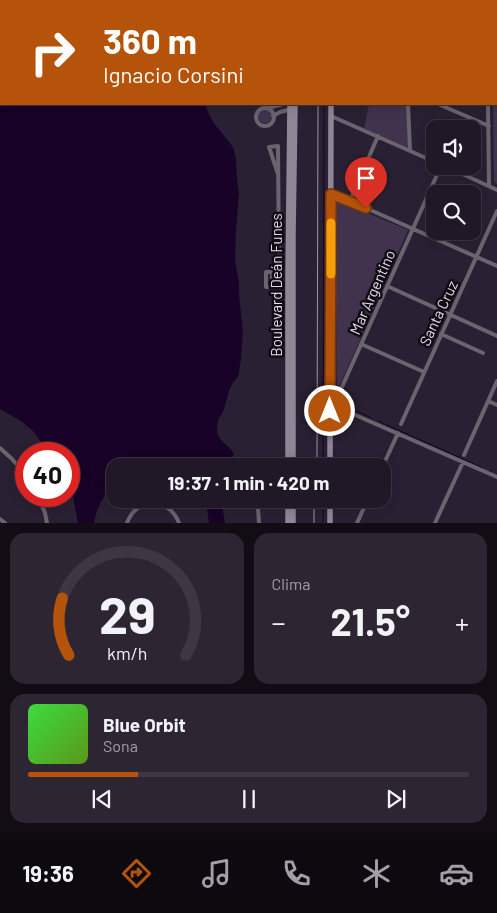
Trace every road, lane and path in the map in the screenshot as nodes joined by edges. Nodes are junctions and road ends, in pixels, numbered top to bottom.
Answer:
1 (111, 0) edge
2 (115, 0) edge
3 (279, 105) edge
4 (331, 105) edge
5 (408, 105) edge
6 (440, 105) edge
7 (488, 105) edge
8 (260, 106) edge
9 (293, 106) edge
10 (267, 108) junction
11 (274, 116) junction
12 (331, 116) junction
13 (489, 126) junction
14 (378, 136) junction
15 (410, 150) junction
16 (426, 158) edge
17 (278, 174) junction
18 (439, 175) edge
19 (464, 175) edge
20 (489, 186) junction
21 (497, 190) edge
22 (331, 194) junction
23 (350, 201) junction
24 (497, 211) edge
25 (412, 229) junction
26 (477, 256) junction
27 (497, 266) edge
28 (279, 268) junction
29 (288, 269) junction
30 (272, 272) dead end
31 (387, 286) junction
32 (450, 315) junction
33 (441, 334) junction
34 (497, 336) edge
35 (361, 344) junction
36 (483, 353) dead end
37 (424, 372) junction
38 (497, 381) edge
39 (330, 393) junction
40 (488, 401) junction
41 (497, 405) edge
42 (346, 411) dead end
43 (401, 424) dead end
44 (398, 433) junction
45 (0, 448) edge
46 (464, 455) dead end
47 (288, 458) edge
48 (293, 458) edge
49 (330, 458) edge
50 (387, 458) edge
51 (15, 462) edge
52 (462, 462) junction
53 (497, 477) edge
54 (43, 507) edge
55 (258, 508) edge
56 (288, 508) edge
57 (292, 508) edge
58 (330, 508) edge
59 (364, 508) edge
60 (0, 519) edge
61 (5, 523) edge
62 (47, 523) edge
63 (127, 523) edge
64 (180, 523) edge
65 (259, 523) edge
66 (288, 523) edge
67 (293, 523) edge
68 (330, 523) edge
69 (358, 523) edge
70 (435, 523) edge

1 - 2 street
3 - 10 street
4 - 12 main road
5 - 15 street
6 - 13 street
7 - 13 street
8 - 10 street
8 - 11 street
9 - 11 street
9 - 29 main road, Boulevard Deán Funes
9 - 48 main road, Boulevard Deán Funes
10 - 11 street
12 - 14 street
12 - 22 main road
13 - 20 street
14 - 15 street
14 - 23 street
15 - 16 street
17 - 17 street
17 - 28 street
18 - 25 street, Mar Argentino
19 - 20 street
20 - 21 street
22 - 23 street
22 - 39 main road
23 - 25 street
24 - 26 street, Santa Cruz
25 - 26 street
25 - 31 street, Mar Argentino
26 - 27 street
26 - 32 street, Santa Cruz
28 - 29 street
28 - 30 street
29 - 47 main road, Boulevard Deán Funes
31 - 32 street
31 - 35 street, Mar Argentino
32 - 33 street, Santa Cruz
32 - 34 street
33 - 36 street
33 - 37 street, Santa Cruz
35 - 37 street
35 - 39 street, Mar Argentino
37 - 43 street, Santa Cruz
38 - 40 street
39 - 49 main road
40 - 41 street
40 - 46 street
42 - 44 street
44 - 50 street
44 - 52 street
45 - 51 street
52 - 53 street
52 - 70 street
54 - 62 street
55 - 65 street
56 - 66 main road
57 - 67 main road
58 - 68 main road
59 - 69 street
60 - 61 street
63 - 64 street

